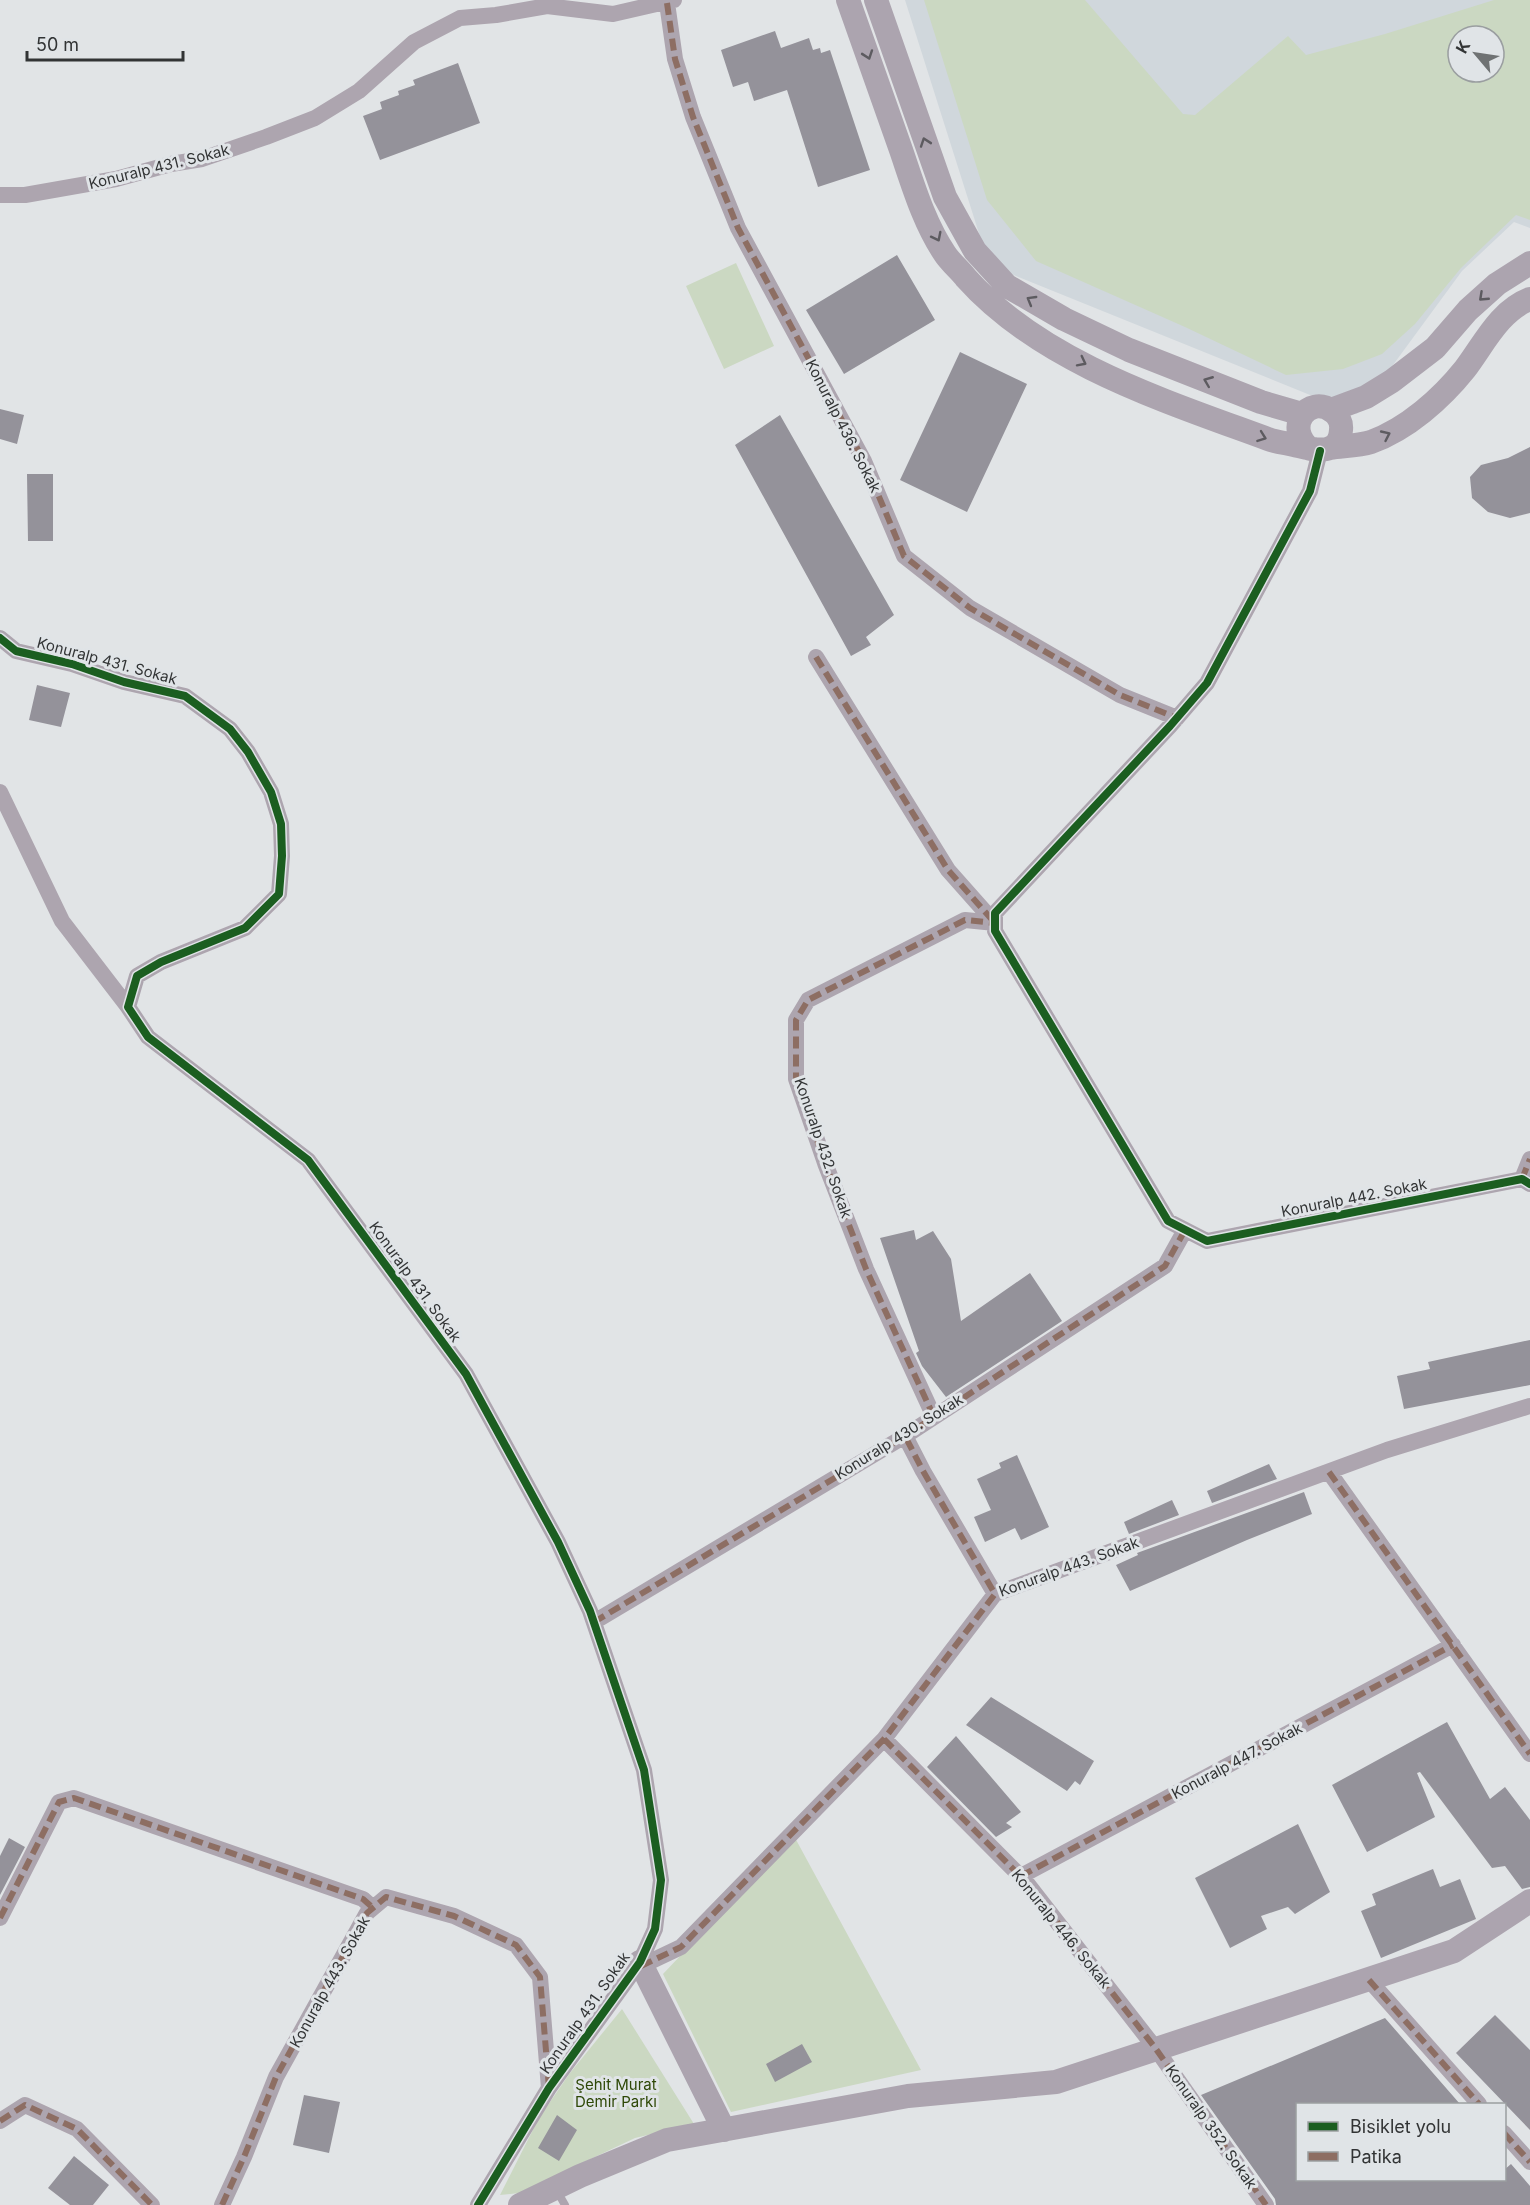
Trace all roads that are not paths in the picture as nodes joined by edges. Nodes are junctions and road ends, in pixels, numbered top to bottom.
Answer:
1 (848, 0) edge
2 (876, 0) edge
3 (670, 2) edge
4 (0, 195) edge
5 (1530, 263) edge
6 (1530, 299) edge
7 (1331, 410) junction
8 (1302, 414) junction
9 (1320, 449) junction
10 (0, 638) edge
11 (816, 657) dead end
12 (1177, 718) junction
13 (0, 792) edge
14 (995, 923) junction
15 (128, 1007) junction
16 (1530, 1159) edge
17 (1526, 1181) edge
18 (1185, 1230) junction
19 (1530, 1406) edge
20 (934, 1417) junction
21 (904, 1436) junction
22 (1329, 1472) junction
23 (995, 1594) junction
24 (594, 1622) junction
25 (1453, 1645) junction
26 (884, 1738) junction
27 (1530, 1754) edge
28 (1021, 1876) junction
29 (1530, 1901) edge
30 (373, 1908) junction
31 (0, 1918) edge
32 (641, 1964) junction
33 (1369, 1980) junction
34 (1156, 2049) junction
35 (549, 2088) junction
36 (1478, 2103) edge
37 (0, 2121) edge
38 (724, 2130) junction
39 (1506, 2135) edge
40 (1530, 2162) edge
41 (560, 2196) edge
42 (152, 2205) edge
43 (222, 2205) edge
44 (478, 2205) edge
45 (520, 2205) edge
46 (1266, 2205) edge

1 -> 9 main road
8 -> 2 main road
3 - 4 street, Konuralp 431. Sokak
3 - 12 street, Konuralp 436. Sokak
5 -> 7 main road
9 -> 6 main road
7 - 8 main road
7 - 9 main road
8 - 9 main road
9 - 12 street
10 - 15 street, Konuralp 431. Sokak
11 - 14 street, Konuralp 442. Sokak
12 - 14 street
13 - 15 street, Konuralp 431. Sokak
14 - 18 street, Konuralp 442. Sokak
14 - 20 street, Konuralp 432. Sokak
15 - 24 street, Konuralp 431. Sokak
16 - 17 street
17 - 18 street, Konuralp 442. Sokak
18 - 20 street, Konuralp 430. Sokak
19 - 22 street, Konuralp 443. Sokak
20 - 21 street, Konuralp 430. Sokak
21 - 23 street
21 - 24 street, Konuralp 430. Sokak
22 - 23 street, Konuralp 443. Sokak
22 - 25 street
23 - 26 street, Konuralp 443. Sokak
24 - 32 street, Konuralp 431. Sokak
25 - 27 street
25 - 28 street, Konuralp 447. Sokak
26 - 28 street, Konuralp 446. Sokak
26 - 32 street, Konuralp 443. Sokak
28 - 34 street, Konuralp 446. Sokak
29 - 33 main road
30 - 31 street
30 - 35 street, Konuralp 443. Sokak
30 - 43 street, Konuralp 443. Sokak
32 - 35 street, Konuralp 431. Sokak
32 - 38 main road
33 - 34 main road
33 - 36 street
34 - 38 main road
34 - 46 street, Konuralp 352. Sokak
35 - 44 street, Konuralp 431. Sokak
37 - 42 street
38 - 41 main road
39 - 40 street
41 - 45 main road

